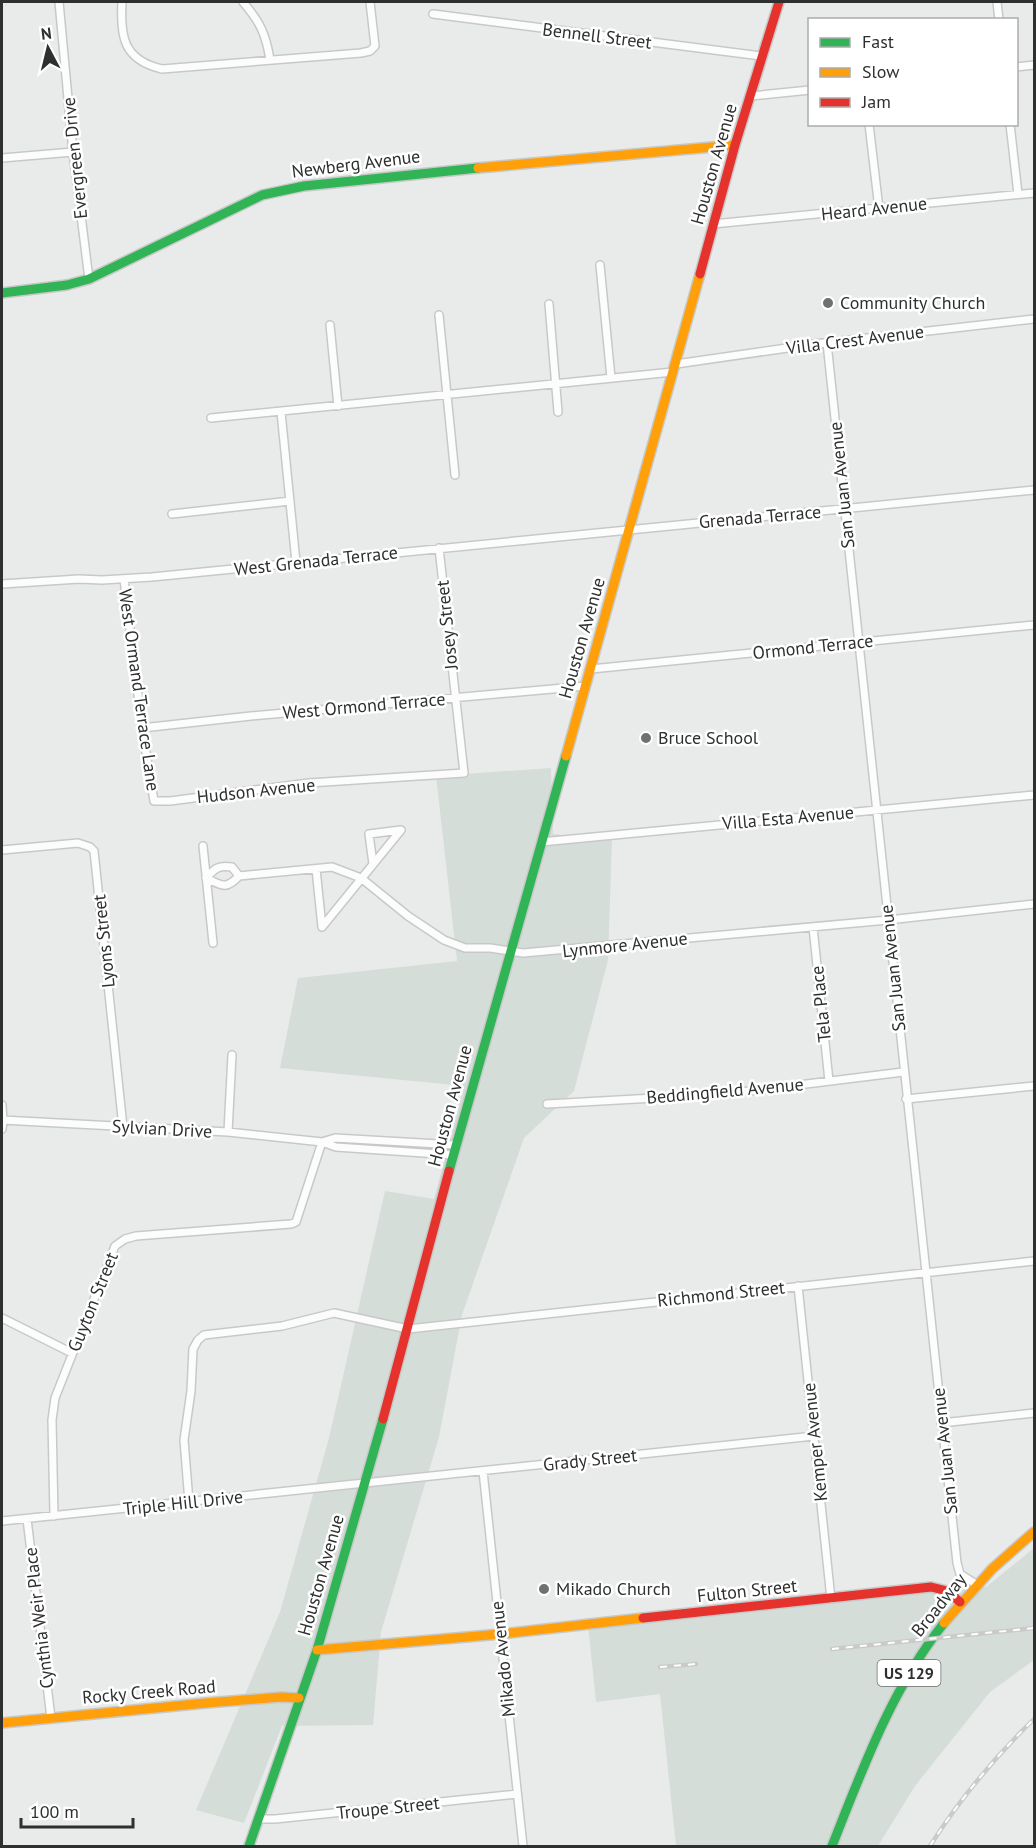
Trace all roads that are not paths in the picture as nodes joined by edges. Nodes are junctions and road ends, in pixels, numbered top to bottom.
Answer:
1 (59, 2) edge
2 (122, 2) edge
3 (243, 2) edge
4 (370, 2) edge
5 (779, 2) edge
6 (997, 2) edge
7 (433, 14) dead end
8 (999, 18) edge
9 (761, 56) junction
10 (270, 60) junction
11 (1035, 65) edge
12 (1018, 67) edge
13 (808, 90) edge
14 (750, 96) junction
15 (869, 126) edge
16 (1010, 126) edge
17 (735, 145) junction
18 (73, 152) junction
19 (2, 158) edge
20 (1035, 193) edge
21 (1018, 194) junction
22 (879, 209) junction
23 (713, 224) junction
24 (600, 265) dead end
25 (89, 279) junction
26 (2, 293) edge
27 (549, 304) dead end
28 (439, 315) dead end
29 (1035, 319) edge
30 (330, 325) dead end
31 (827, 343) junction
32 (674, 368) junction
33 (611, 378) junction
34 (556, 384) junction
35 (447, 394) junction
36 (338, 406) junction
37 (558, 411) dead end
38 (281, 412) junction
39 (211, 418) dead end
40 (455, 475) dead end
41 (1035, 490) edge
42 (290, 501) junction
43 (844, 509) junction
44 (172, 514) dead end
45 (630, 530) junction
46 (439, 548) junction
47 (296, 562) junction
48 (124, 579) junction
49 (2, 584) edge
50 (1035, 625) edge
51 (859, 642) junction
52 (591, 669) junction
53 (586, 686) junction
54 (456, 698) junction
55 (142, 728) junction
56 (464, 773) joint
57 (1035, 795) edge
58 (154, 801) joint
59 (877, 810) junction
60 (542, 842) junction
61 (203, 846) dead end
62 (2, 850) edge
63 (373, 864) junction
64 (316, 869) junction
65 (239, 876) junction
66 (207, 878) junction
67 (361, 878) junction
68 (1035, 904) edge
69 (888, 920) junction
70 (813, 927) junction
71 (213, 943) dead end
72 (510, 951) junction
73 (232, 1055) dead end
74 (903, 1072) junction
75 (829, 1081) junction
76 (1035, 1086) edge
77 (906, 1099) junction
78 (547, 1104) dead end
79 (2, 1105) edge
80 (2, 1120) edge
81 (123, 1126) junction
82 (2, 1129) edge
83 (228, 1132) junction
84 (322, 1142) junction
85 (455, 1150) junction
86 (1035, 1261) edge
87 (925, 1272) junction
88 (798, 1286) junction
89 (2, 1318) edge
90 (408, 1329) junction
91 (72, 1353) junction
92 (1035, 1413) edge
93 (941, 1423) junction
94 (814, 1436) junction
95 (483, 1471) junction
96 (365, 1484) junction
97 (189, 1502) junction
98 (54, 1516) junction
99 (27, 1519) junction
100 (2, 1521) edge
101 (1035, 1532) edge
102 (976, 1584) junction
103 (831, 1599) junction
104 (960, 1602) junction
105 (501, 1634) junction
106 (317, 1650) junction
107 (299, 1698) junction
108 (51, 1718) junction
109 (2, 1722) edge
110 (517, 1794) junction
111 (259, 1819) junction
112 (249, 1846) edge
113 (523, 1846) edge
114 (832, 1846) edge

1 - 18 street, Evergreen Drive
2 - 10 street
3 - 10 street
4 - 10 street
5 - 9 street, Houston Avenue
6 - 8 street
7 - 9 street, Bennell Street
9 - 14 street, Houston Avenue
11 - 12 street
13 - 14 street
14 - 17 street, Houston Avenue
15 - 22 street
16 - 21 street
17 - 23 street, Houston Avenue
17 - 25 street, Newberg Avenue
18 - 19 street
18 - 25 street, Evergreen Drive
20 - 21 street, Heard Avenue
21 - 22 street, Heard Avenue
22 - 23 street, Heard Avenue
23 - 32 street, Houston Avenue
24 - 33 street
25 - 26 street, Newberg Avenue
27 - 34 street
28 - 35 street
29 - 31 street, Villa Crest Avenue
30 - 36 street
31 - 32 street, Villa Crest Avenue
31 - 43 street, San Juan Avenue
32 - 33 street
32 - 45 street, Houston Avenue
33 - 34 street
34 - 35 street
34 - 37 street
35 - 36 street
35 - 40 street
36 - 38 street
38 - 39 street
38 - 42 street
41 - 43 street, Grenada Terrace
42 - 44 street
42 - 47 street
43 - 45 street, Grenada Terrace
43 - 51 street, San Juan Avenue
45 - 46 street, West Grenada Terrace
45 - 52 street, Houston Avenue
46 - 47 street, West Grenada Terrace
46 - 54 street, Josey Street
47 - 48 street, West Grenada Terrace
48 - 49 street, West Grenada Terrace
48 - 55 street, West Ormand Terrace Lane
50 - 51 street, Ormond Terrace
51 - 52 street, Ormond Terrace
51 - 59 street, San Juan Avenue
52 - 53 street, Houston Avenue
53 - 54 street, West Ormond Terrace
53 - 60 street, Houston Avenue
54 - 55 street, West Ormond Terrace
54 - 56 street, Josey Street
55 - 58 street, West Ormand Terrace Lane
56 - 58 street, Hudson Avenue
57 - 59 street, Villa Esta Avenue
59 - 60 street, Villa Esta Avenue
59 - 69 street, San Juan Avenue
60 - 72 street, Houston Avenue
61 - 66 street
62 - 81 street, Lyons Street
63 - 63 street
63 - 67 street
64 - 65 street, Lynmore Avenue
64 - 67 street, Lynmore Avenue
64 - 67 street
65 - 66 street, Lynmore Avenue
65 - 66 street, Lynmore Avenue
66 - 71 street
67 - 72 street, Lynmore Avenue
68 - 69 street, Lynmore Avenue
69 - 70 street, Lynmore Avenue
69 - 74 street, San Juan Avenue
70 - 72 street, Lynmore Avenue
70 - 75 street, Tela Place
72 - 85 street, Houston Avenue
73 - 83 street
74 - 75 street, Beddingfield Avenue
74 - 77 street, San Juan Avenue
75 - 78 street, Beddingfield Avenue
76 - 77 street
77 - 87 street, San Juan Avenue
79 - 80 street
80 - 81 street, Sylvian Drive
80 - 82 street
81 - 83 street, Sylvian Drive
83 - 84 street, Sylvian Drive
84 - 85 street, Sylvian Drive
84 - 91 street, Guyton Street
85 - 90 street, Houston Avenue
86 - 87 street, Richmond Street
87 - 88 street, Richmond Street
87 - 93 street, San Juan Avenue
88 - 90 street, Richmond Street
88 - 94 street, Kemper Avenue
89 - 91 street
90 - 96 street, Houston Avenue
90 - 97 street, Richmond Street
91 - 98 street, Guyton Street
92 - 93 street
93 - 102 street, San Juan Avenue
94 - 95 street, Grady Street
94 - 103 street, Kemper Avenue
95 - 96 street, Grady Street
95 - 105 street, Mikado Avenue
96 - 97 street, Triple Hill Drive
96 - 106 street, Houston Avenue
97 - 98 street, Triple Hill Drive
98 - 99 street, Triple Hill Drive
99 - 100 street, Triple Hill Drive
99 - 108 street, Cynthia Weir Place
101 - 102 street, Broadway / US 129
102 - 104 street, Broadway / US 129
103 - 104 street, Fulton Street
103 - 105 street, Fulton Street
104 - 114 street, Broadway / US 129
105 - 106 street, Fulton Street
105 - 110 street, Mikado Avenue
106 - 107 street, Houston Avenue
107 - 108 street, Rocky Creek Road
107 - 111 street, Houston Avenue
108 - 109 street, Rocky Creek Road
110 - 111 street, Troupe Street
110 - 113 street, Mikado Avenue
111 - 112 street, Houston Avenue

